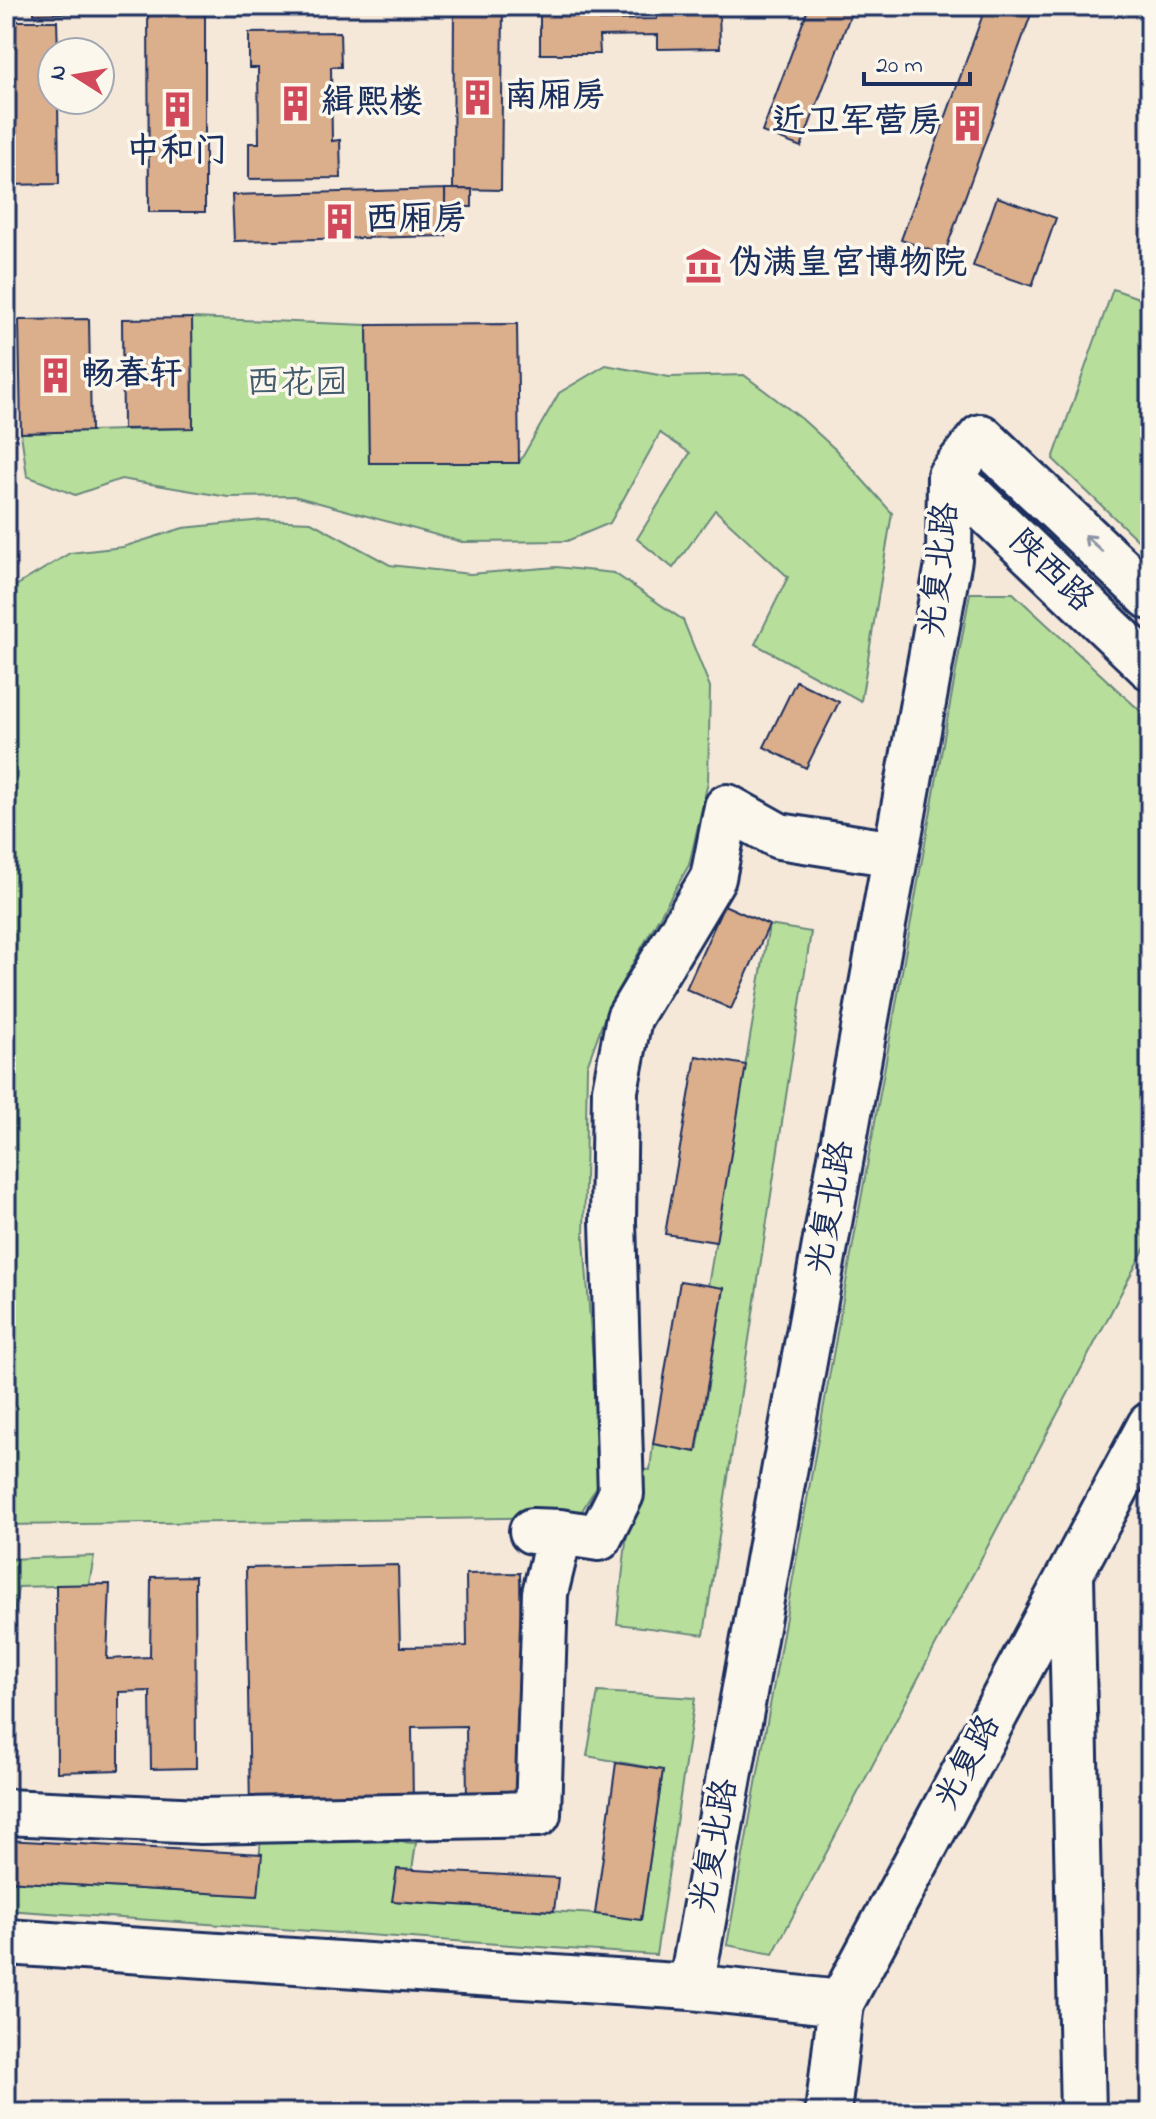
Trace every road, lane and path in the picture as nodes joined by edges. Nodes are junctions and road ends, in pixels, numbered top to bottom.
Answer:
1 (981, 437) joint
2 (950, 476) junction
3 (1150, 597) edge
4 (1150, 667) edge
5 (895, 854) junction
6 (1150, 1425) edge
7 (1070, 1572) junction
8 (6, 1812) edge
9 (6, 1942) edge
10 (691, 1987) junction
11 (841, 2003) junction
12 (828, 2113) edge
13 (1083, 2113) edge

1 - 2 street, 光复北路
3 -> 1 street, 陕西路
2 - 4 street, 陕西路
2 - 5 street, 光复北路
5 - 8 street
5 - 10 street, 光复北路
6 - 7 street, 光复路
7 - 11 street, 光复路
7 - 13 street
9 - 10 street
10 - 11 street
11 - 12 street, 光复路

